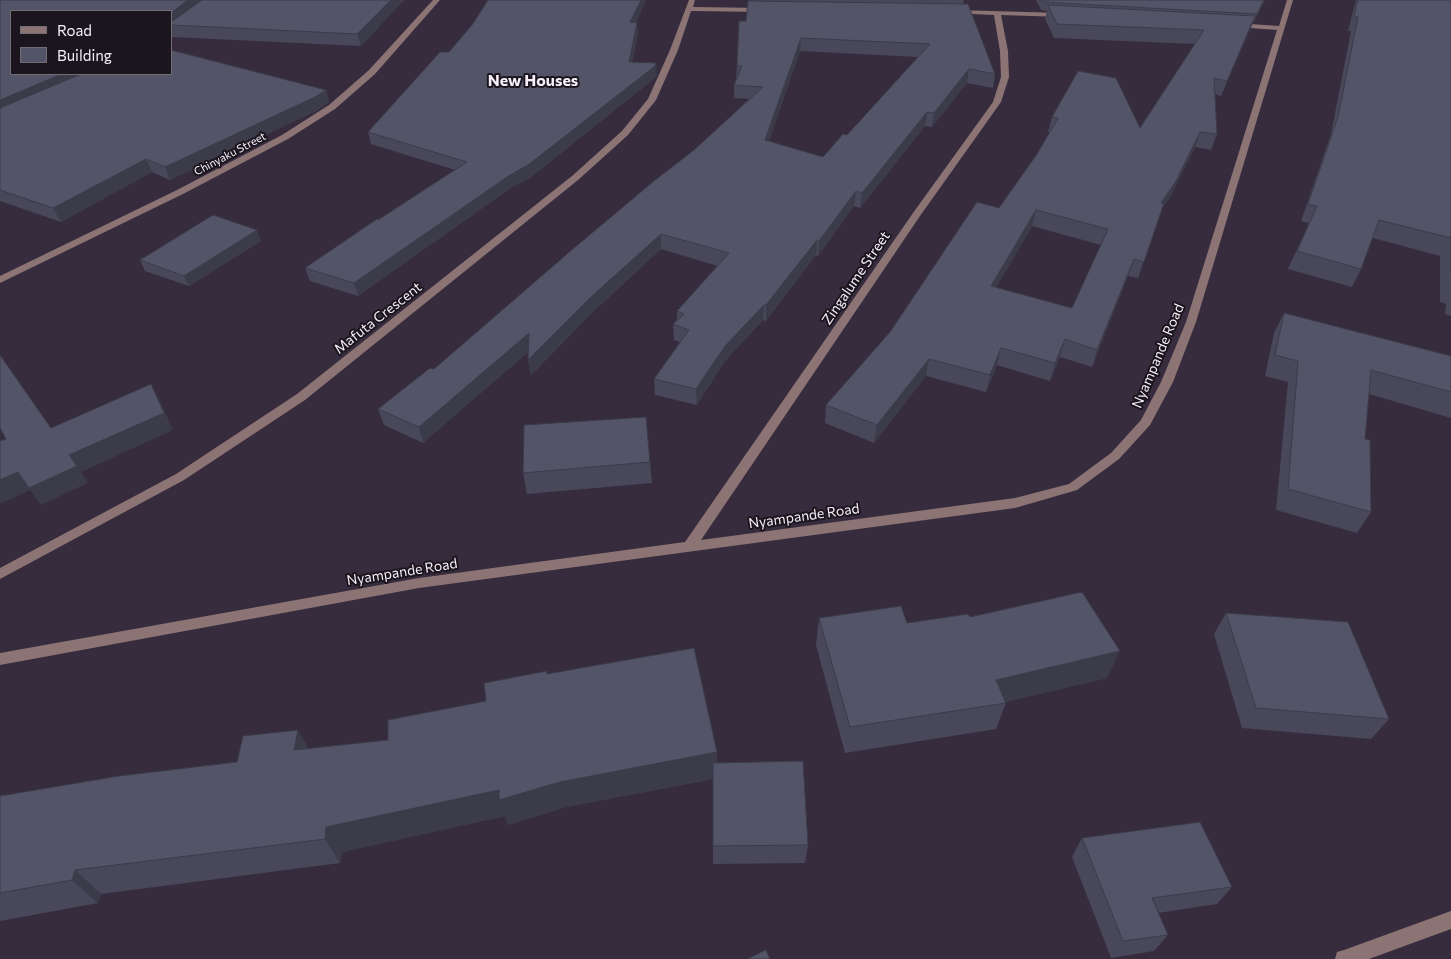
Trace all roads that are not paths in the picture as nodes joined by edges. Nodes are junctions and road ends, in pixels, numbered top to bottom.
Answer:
1 (436, 0) edge
2 (1290, 0) edge
3 (691, 5) edge
4 (769, 10) edge
5 (947, 12) edge
6 (997, 13) junction
7 (1065, 15) edge
8 (1232, 25) edge
9 (1281, 28) junction
10 (0, 280) edge
11 (689, 546) junction
12 (0, 574) edge
13 (0, 659) edge
14 (1451, 920) edge
15 (1344, 959) edge

1 - 10 street, Chinyaku Street
2 - 9 street, Nyampande Road
3 - 4 street
3 - 12 street, Mafuta Crescent
5 - 6 street
6 - 7 street
6 - 11 street, Zingalume Street
8 - 9 street
9 - 11 street, Nyampande Road
11 - 13 street, Nyampande Road
14 - 15 street

